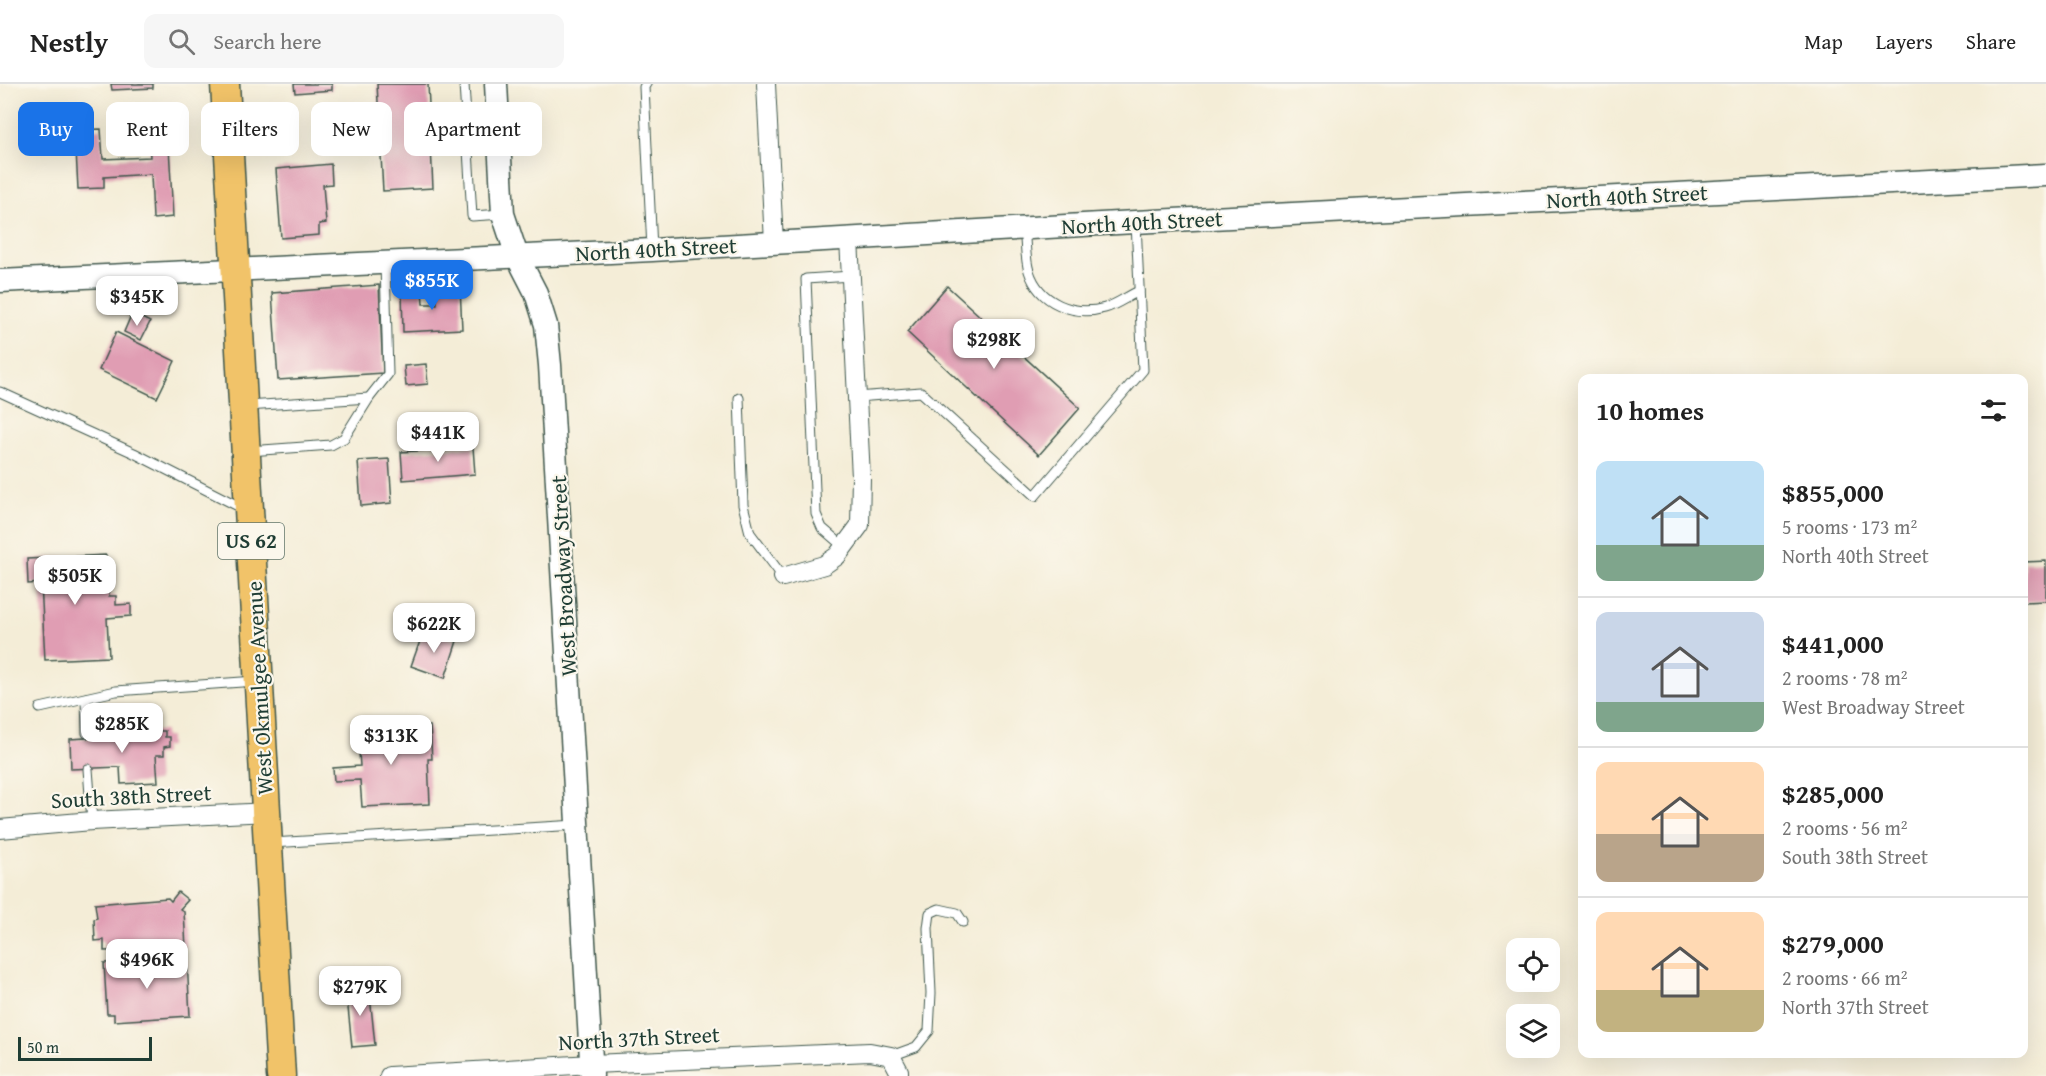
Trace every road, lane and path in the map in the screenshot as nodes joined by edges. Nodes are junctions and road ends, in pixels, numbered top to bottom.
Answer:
1 (225, 84) edge
2 (464, 84) edge
3 (496, 84) edge
4 (646, 84) edge
5 (766, 84) edge
6 (2046, 175) edge
7 (503, 214) junction
8 (1136, 222) junction
9 (1024, 228) junction
10 (849, 238) junction
11 (774, 243) junction
12 (652, 250) junction
13 (517, 256) junction
14 (385, 263) junction
15 (237, 270) junction
16 (851, 276) junction
17 (0, 281) edge
18 (1139, 291) junction
19 (0, 392) edge
20 (857, 397) junction
21 (369, 398) junction
22 (739, 398) dead end
23 (244, 406) junction
24 (247, 451) junction
25 (250, 513) junction
26 (844, 547) junction
27 (783, 577) joint
28 (259, 681) junction
29 (86, 698) junction
30 (40, 708) dead end
31 (87, 733) dead end
32 (88, 769) dead end
33 (266, 812) junction
34 (92, 821) junction
35 (577, 825) junction
36 (0, 829) edge
37 (267, 843) junction
38 (963, 922) dead end
39 (891, 1056) junction
40 (592, 1070) edge
41 (281, 1076) edge
42 (389, 1076) edge
43 (899, 1076) edge

1 - 15 main road, West Okmulgee Avenue / US 62
2 - 7 lane
3 - 7 street, West Broadway Street
4 - 12 lane
5 - 11 street
6 - 8 street, North 40th Street
7 - 13 street, West Broadway Street
8 - 9 street, North 40th Street
8 - 18 lane
9 - 10 street, North 40th Street
9 - 18 lane
10 - 11 street, North 40th Street
10 - 16 street
11 - 12 street, North 40th Street
12 - 13 street, North 40th Street
13 - 14 street, North 40th Street
13 - 35 street, West Broadway Street
14 - 15 street, North 40th Street
14 - 21 lane
15 - 17 street, North 40th Street
15 - 23 main road, West Okmulgee Avenue / US 62
16 - 20 street
16 - 26 lane
18 - 20 lane
19 - 25 lane
20 - 26 street
21 - 23 lane
21 - 24 lane
22 - 27 lane
23 - 24 main road, West Okmulgee Avenue / US 62
24 - 25 main road, West Okmulgee Avenue / US 62
25 - 28 main road, West Okmulgee Avenue / US 62
26 - 27 street
28 - 29 lane
28 - 33 main road, West Okmulgee Avenue / US 62
29 - 30 lane
29 - 31 lane
32 - 34 lane
33 - 34 street, South 38th Street
33 - 37 main road, West Okmulgee Avenue / US 62
34 - 36 street, South 38th Street
35 - 37 lane
35 - 40 street, West Broadway Street
37 - 41 main road, West Okmulgee Avenue / US 62
38 - 39 lane
39 - 40 street, North 37th Street
39 - 43 street
40 - 42 street, North 37th Street

